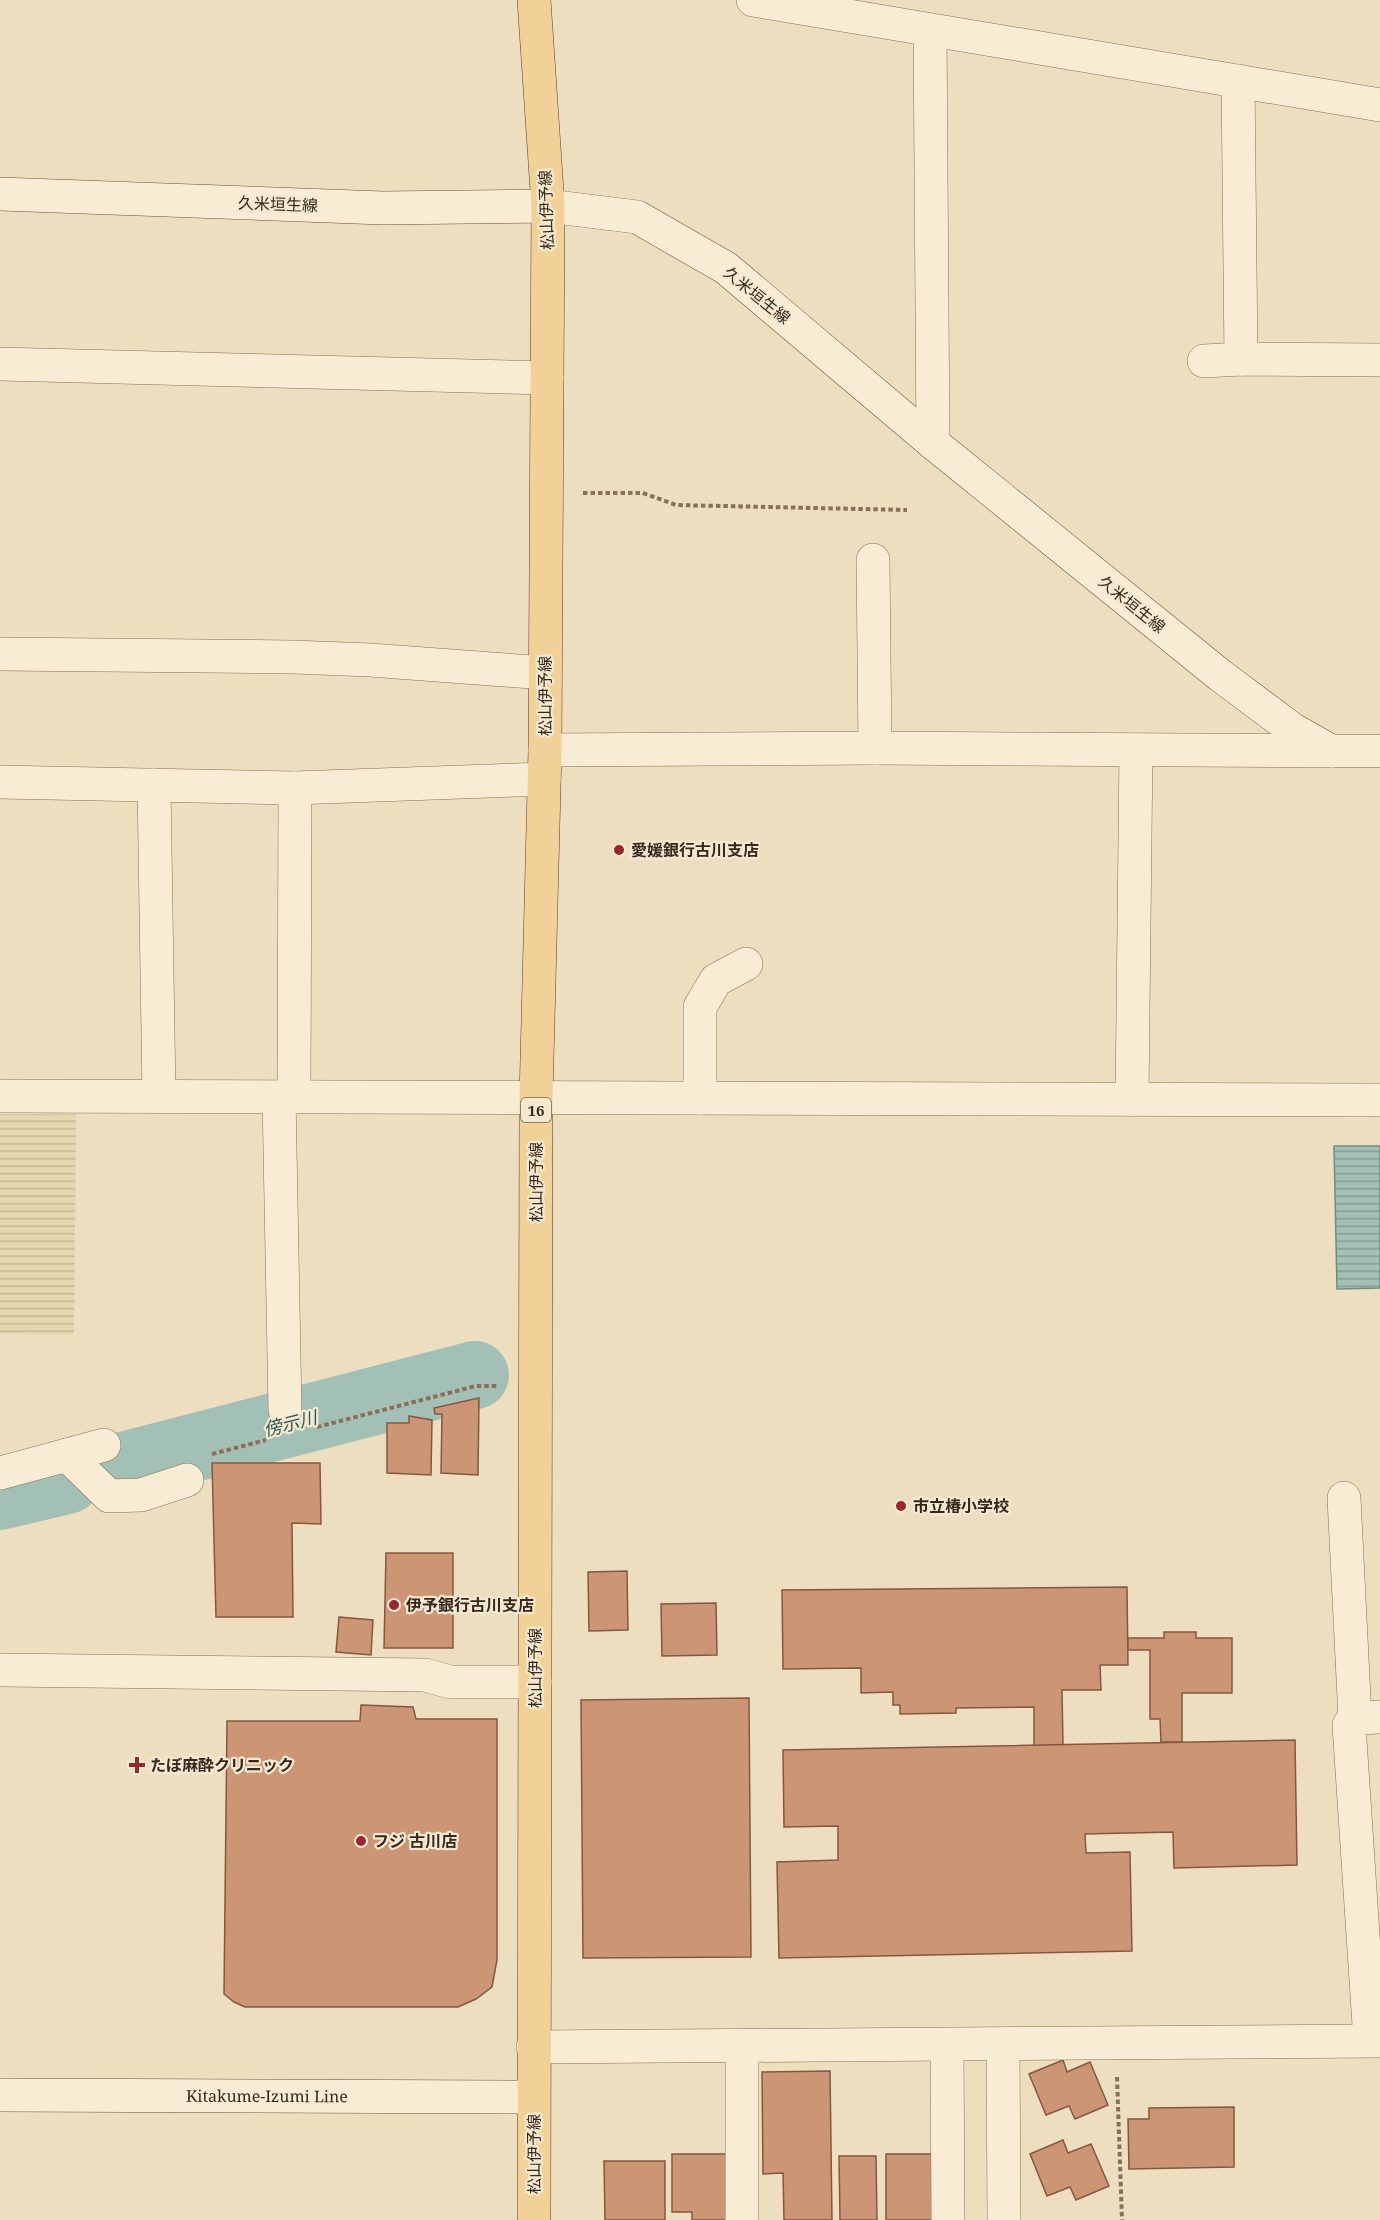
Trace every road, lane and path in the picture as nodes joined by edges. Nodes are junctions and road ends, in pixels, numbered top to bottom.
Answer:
1 (534, 0) edge
2 (753, 0) edge
3 (930, 30) junction
4 (1238, 81) junction
5 (1380, 105) edge
6 (0, 194) edge
7 (548, 206) junction
8 (1241, 359) junction
9 (1380, 360) edge
10 (1204, 361) dead end
11 (0, 364) edge
12 (547, 378) junction
13 (933, 443) junction
14 (546, 492) junction
15 (907, 510) dead end
16 (873, 560) dead end
17 (0, 654) edge
18 (545, 673) junction
19 (875, 748) junction
20 (1136, 750) junction
21 (1331, 750) junction
22 (1380, 751) edge
23 (544, 765) junction
24 (0, 782) edge
25 (154, 785) junction
26 (295, 788) junction
27 (746, 964) dead end
28 (0, 1096) edge
29 (159, 1096) junction
30 (286, 1097) junction
31 (536, 1098) junction
32 (700, 1098) junction
33 (1132, 1099) junction
34 (1380, 1100) edge
35 (285, 1410) dead end
36 (104, 1445) dead end
37 (67, 1455) junction
38 (0, 1473) edge
39 (187, 1480) dead end
40 (1344, 1498) dead end
41 (0, 1670) edge
42 (535, 1682) junction
43 (1367, 1717) edge
44 (1375, 2041) edge
45 (1115, 2044) junction
46 (947, 2045) junction
47 (1002, 2045) junction
48 (533, 2047) junction
49 (742, 2047) junction
50 (0, 2095) edge
51 (533, 2097) junction
52 (534, 2220) edge
53 (742, 2220) edge
54 (948, 2220) edge
55 (1004, 2220) edge
56 (1122, 2220) edge

1 - 7 main road, 松山伊予線 / 16
2 - 3 street
3 - 4 street
3 - 13 street
4 - 5 street
4 - 8 street
6 - 7 street, 久米垣生線
7 - 12 main road, 松山伊予線 / 16
7 - 13 street, 久米垣生線
8 - 9 street
8 - 10 street
11 - 12 street
12 - 14 main road, 松山伊予線 / 16
13 - 21 street, 久米垣生線
14 - 15 path
14 - 18 main road, 松山伊予線 / 16
16 - 19 street
17 - 18 street
18 - 23 main road, 松山伊予線 / 16
19 - 20 street
19 - 23 street
20 - 21 street
20 - 33 street
21 - 22 street, 久米垣生線
23 - 26 street
23 - 31 main road, 松山伊予線 / 16
24 - 25 street
25 - 26 street
25 - 29 street
26 - 30 street
27 - 32 street
28 - 29 street
29 - 30 street
30 - 31 street
30 - 35 street
31 - 32 street
31 - 42 main road, 松山伊予線 / 16
32 - 33 street
33 - 34 street
36 - 37 street
37 - 38 street
37 - 39 street
40 - 43 street
41 - 42 street
42 - 48 main road, 松山伊予線 / 16
43 - 44 street
44 - 45 street
45 - 47 street
45 - 56 path
46 - 47 street
46 - 49 street
46 - 54 street
47 - 55 street
48 - 49 street
48 - 51 main road, 松山伊予線 / 16
49 - 53 street
50 - 51 street, Kitakume-Izumi Line
51 - 52 main road, 松山伊予線 / 16

